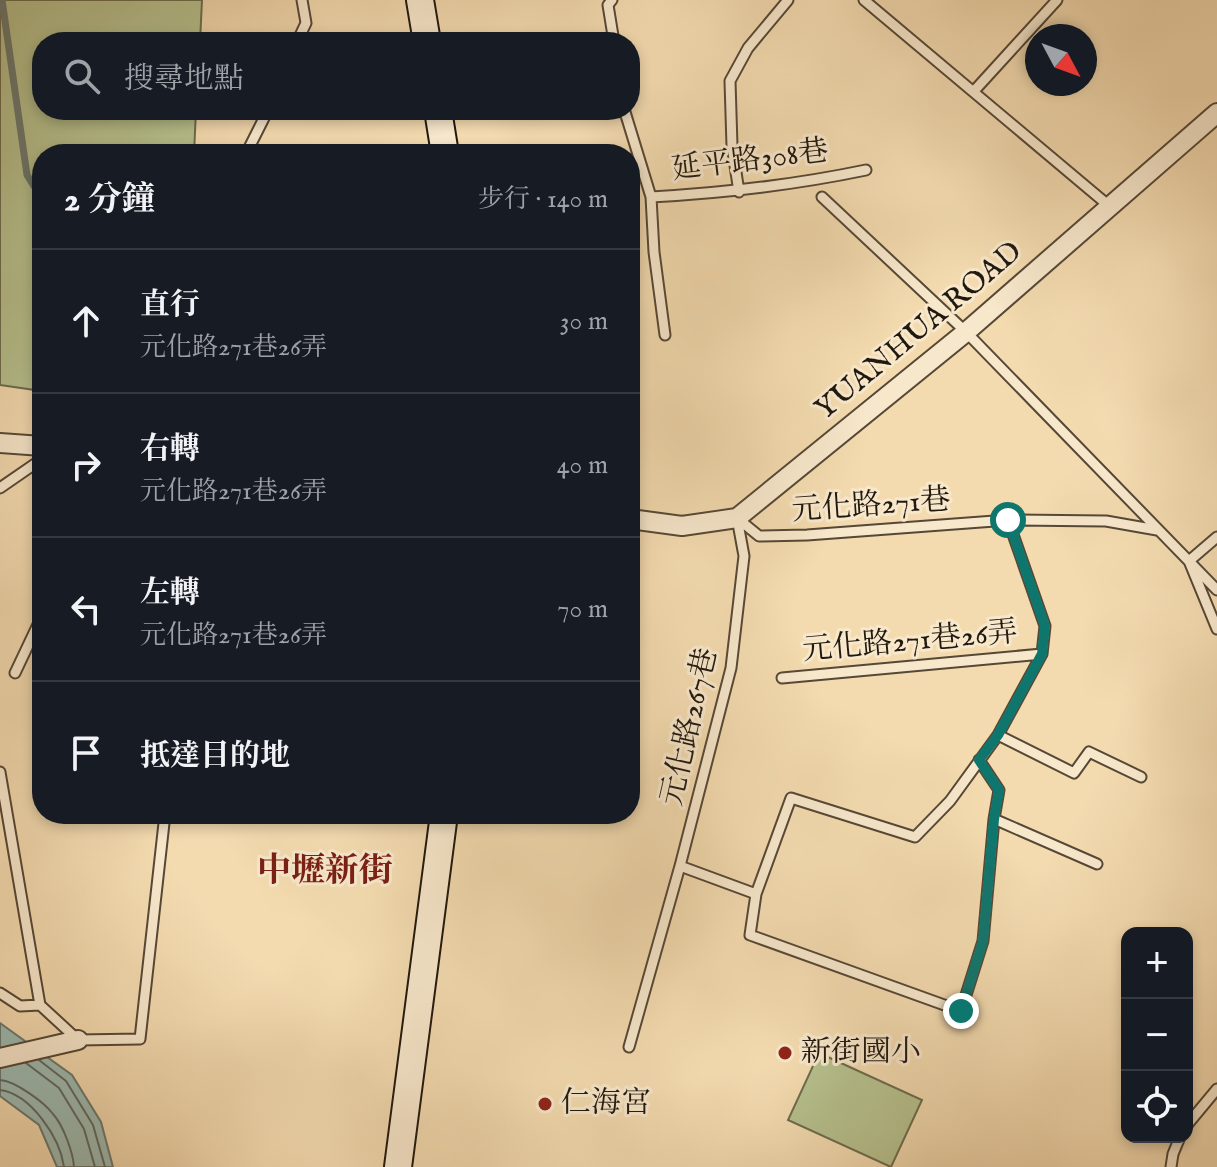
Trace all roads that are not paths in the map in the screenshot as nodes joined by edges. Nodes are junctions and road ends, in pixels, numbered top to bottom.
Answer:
1 (302, 0) edge
2 (420, 0) edge
3 (612, 0) edge
4 (788, 0) edge
5 (864, 0) edge
6 (1057, 0) edge
7 (302, 32) edge
8 (425, 32) edge
9 (612, 32) edge
10 (974, 91) junction
11 (1217, 113) edge
12 (263, 120) edge
13 (440, 120) edge
14 (628, 120) edge
15 (251, 144) edge
16 (443, 144) edge
17 (635, 144) edge
18 (640, 161) edge
19 (866, 170) dead end
20 (739, 192) junction
21 (651, 197) junction
22 (822, 197) dead end
23 (1108, 205) junction
24 (966, 332) junction
25 (665, 335) dead end
26 (0, 443) edge
27 (32, 445) edge
28 (32, 466) edge
29 (0, 488) edge
30 (737, 518) junction
31 (640, 520) edge
32 (1008, 520) junction
33 (1157, 530) junction
34 (1217, 537) edge
35 (1189, 561) junction
36 (1217, 590) edge
37 (1217, 629) edge
38 (32, 637) edge
39 (1042, 654) junction
40 (15, 673) dead end
41 (782, 678) dead end
42 (998, 735) junction
43 (979, 760) junction
44 (0, 772) edge
45 (1141, 777) dead end
46 (994, 819) junction
47 (164, 824) edge
48 (443, 824) edge
49 (1097, 864) dead end
50 (680, 866) junction
51 (756, 894) junction
52 (0, 993) edge
53 (40, 1005) junction
54 (78, 1040) junction
55 (629, 1047) dead end
56 (0, 1058) edge
57 (1217, 1089) edge
58 (1193, 1118) edge
59 (1178, 1143) edge
60 (398, 1167) edge
61 (1171, 1167) edge

1 - 7 lane
2 - 8 main road
3 - 9 lane
4 - 20 lane
5 - 10 lane
6 - 10 lane
10 - 23 lane
11 - 23 street, YUANHUA ROAD
12 - 15 lane
13 - 16 main road
14 - 17 lane, 延平路308巷
18 - 21 lane, 延平路308巷
19 - 20 lane, 延平路308巷
20 - 21 lane, 延平路308巷
21 - 25 lane
22 - 24 lane
23 - 24 street, YUANHUA ROAD
24 - 30 street, YUANHUA ROAD
24 - 33 lane
26 - 27 street
28 - 29 lane
30 - 31 street
30 - 32 lane, 元化路271巷
30 - 50 lane, 元化路267巷
32 - 33 lane, 元化路271巷
32 - 39 lane, 元化路271巷26弄
33 - 35 lane
34 - 35 lane
35 - 36 lane
35 - 37 lane
38 - 40 lane
39 - 41 lane, 元化路271巷26弄
39 - 42 lane, 元化路271巷26弄
42 - 43 lane, 元化路271巷26弄
42 - 45 lane
43 - 46 lane, 元化路271巷26弄
43 - 51 lane, 元化路271巷26弄
44 - 53 lane
46 - 49 lane
46 - 51 lane, 元化路271巷26弄
47 - 54 lane
48 - 60 main road
50 - 51 lane
50 - 55 lane, 元化路267巷
52 - 53 lane
53 - 54 lane
54 - 56 street
57 - 58 lane
59 - 61 lane

